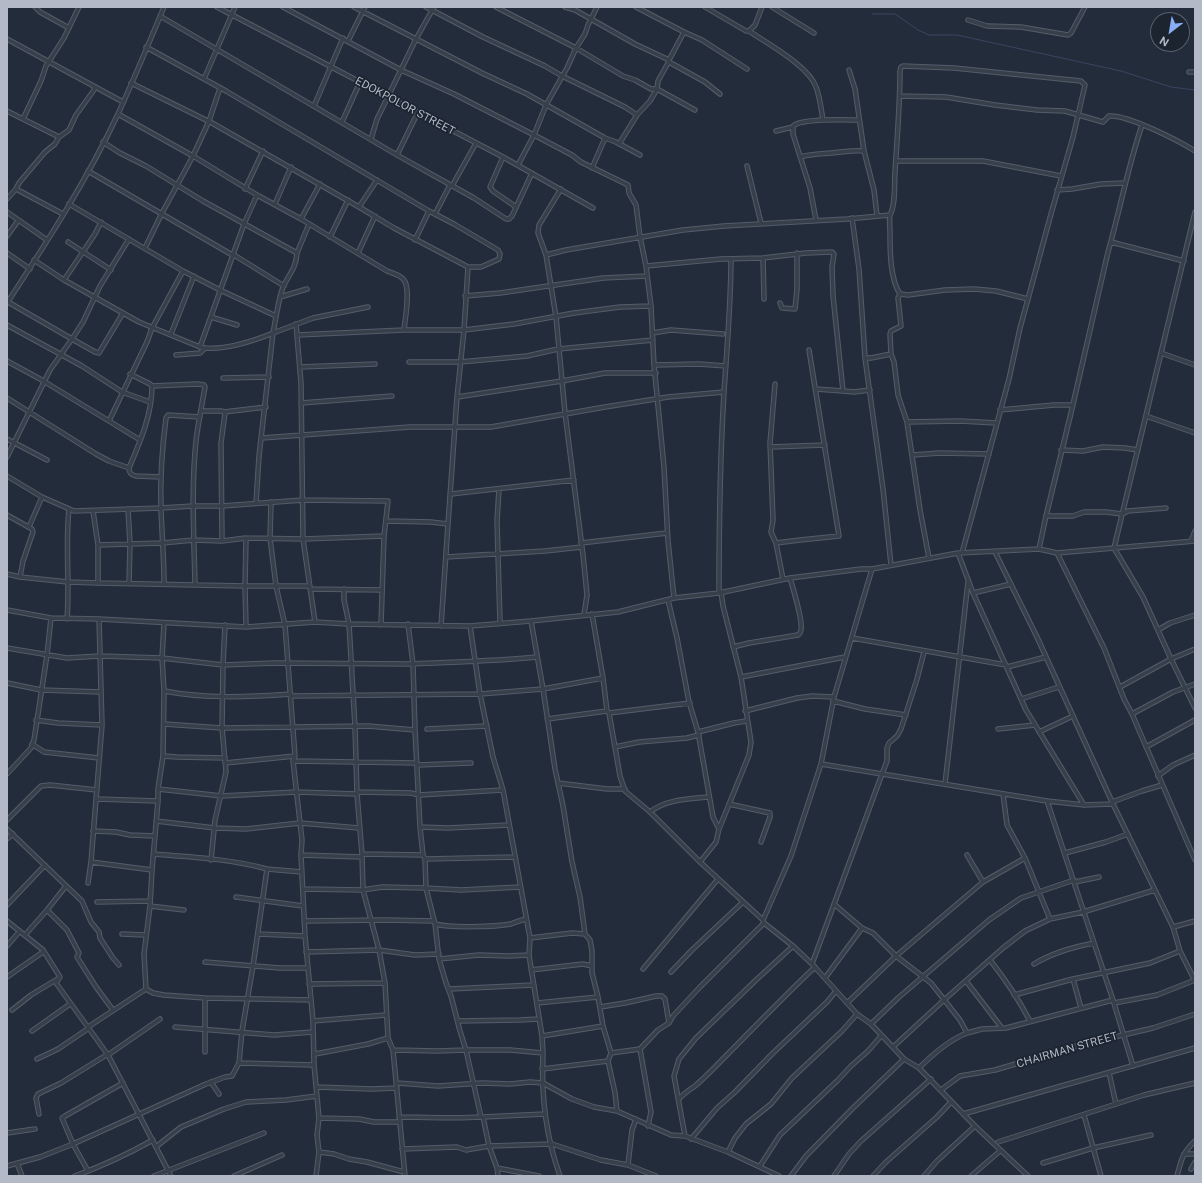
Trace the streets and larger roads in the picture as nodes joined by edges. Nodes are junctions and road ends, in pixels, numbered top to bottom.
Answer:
1 (35, 7) edge
2 (79, 7) edge
3 (164, 7) edge
4 (217, 7) edge
5 (235, 7) edge
6 (284, 7) edge
7 (354, 7) edge
8 (364, 7) edge
9 (426, 7) edge
10 (496, 7) edge
11 (566, 7) edge
12 (598, 7) edge
13 (636, 7) edge
14 (705, 7) edge
15 (762, 7) edge
16 (772, 7) edge
17 (1085, 7) edge
18 (433, 9) edge
19 (643, 9) edge
20 (362, 11) junction
21 (233, 14) junction
22 (160, 16) junction
23 (591, 20) junction
24 (968, 20) dead end
25 (69, 28) junction
26 (749, 31) junction
27 (684, 32) junction
28 (814, 33) dead end
29 (343, 38) junction
30 (7, 39) edge
31 (416, 40) junction
32 (348, 41) junction
33 (146, 47) junction
34 (576, 48) junction
35 (218, 49) junction
36 (669, 61) junction
37 (49, 62) junction
38 (330, 67) junction
39 (747, 68) dead end
40 (402, 70) junction
41 (849, 70) dead end
42 (1189, 72) dead end
43 (1195, 72) edge
44 (562, 76) junction
45 (204, 79) junction
46 (360, 82) junction
47 (131, 83) junction
48 (94, 87) junction
49 (220, 88) junction
50 (657, 89) junction
51 (720, 94) dead end
52 (900, 96) junction
53 (388, 97) junction
54 (123, 102) junction
55 (546, 105) junction
56 (314, 106) junction
57 (695, 110) dead end
58 (7, 111) edge
59 (418, 112) junction
60 (118, 114) junction
61 (637, 115) junction
62 (1078, 116) junction
63 (23, 119) junction
64 (823, 120) junction
65 (859, 120) junction
66 (209, 121) junction
67 (342, 122) junction
68 (1142, 125) junction
69 (793, 127) junction
70 (776, 131) dead end
71 (534, 136) junction
72 (59, 137) junction
73 (605, 138) junction
74 (371, 139) junction
75 (104, 142) junction
76 (476, 143) junction
77 (619, 144) junction
78 (864, 150) junction
79 (263, 151) junction
80 (1195, 151) edge
81 (397, 155) junction
82 (640, 155) dead end
83 (193, 156) junction
84 (503, 157) junction
85 (800, 157) junction
86 (896, 161) junction
87 (518, 165) junction
88 (747, 166) dead end
89 (290, 167) junction
90 (592, 168) junction
91 (88, 171) junction
92 (532, 173) junction
93 (1061, 176) junction
94 (377, 180) junction
95 (1126, 183) junction
96 (320, 184) junction
97 (451, 185) junction
98 (177, 186) junction
99 (16, 189) junction
100 (245, 189) junction
101 (561, 189) junction
102 (1057, 190) junction
103 (257, 195) junction
104 (7, 199) edge
105 (348, 200) junction
106 (69, 204) junction
107 (275, 204) junction
108 (359, 206) junction
109 (516, 207) junction
110 (593, 208) dead end
111 (429, 211) junction
112 (7, 212) edge
113 (1195, 212) edge
114 (162, 213) junction
115 (63, 214) junction
116 (435, 214) junction
117 (890, 215) junction
118 (375, 216) junction
119 (877, 216) junction
120 (852, 218) junction
121 (301, 219) junction
122 (816, 220) junction
123 (18, 221) junction
124 (101, 222) junction
125 (761, 223) junction
126 (244, 224) junction
127 (310, 224) junction
128 (7, 236) edge
129 (330, 236) junction
130 (640, 237) junction
131 (129, 239) junction
132 (47, 240) junction
133 (415, 240) junction
134 (68, 242) dead end
135 (1111, 242) junction
136 (145, 248) junction
137 (84, 251) junction
138 (7, 253) edge
139 (297, 253) junction
140 (358, 253) junction
141 (797, 254) junction
142 (234, 255) junction
143 (546, 255) junction
144 (763, 258) junction
145 (731, 259) junction
146 (34, 260) junction
147 (1184, 261) junction
148 (646, 266) junction
149 (468, 267) junction
150 (30, 269) junction
151 (111, 270) junction
152 (183, 271) junction
153 (194, 276) junction
154 (647, 276) junction
155 (64, 280) junction
156 (284, 286) junction
157 (550, 286) junction
158 (307, 289) dead end
159 (220, 290) junction
160 (900, 294) junction
161 (465, 296) junction
162 (280, 297) junction
163 (94, 298) junction
164 (1028, 299) junction
165 (764, 300) dead end
166 (7, 303) edge
167 (780, 303) dead end
168 (651, 306) junction
169 (368, 307) dead end
170 (122, 313) junction
171 (276, 316) junction
172 (211, 317) junction
173 (556, 317) junction
174 (296, 324) junction
175 (7, 325) edge
176 (237, 325) dead end
177 (152, 328) junction
178 (404, 330) junction
179 (464, 330) junction
180 (652, 332) junction
181 (273, 333) junction
182 (171, 334) junction
183 (723, 334) dead end
184 (297, 335) junction
185 (72, 339) junction
186 (653, 340) junction
187 (200, 346) junction
188 (205, 348) junction
189 (558, 349) junction
190 (809, 350) dead end
191 (1161, 353) junction
192 (891, 354) junction
193 (176, 355) dead end
194 (61, 356) junction
195 (865, 358) junction
196 (7, 361) edge
197 (409, 362) dead end
198 (460, 362) junction
199 (375, 364) dead end
200 (654, 365) junction
201 (1195, 365) edge
202 (726, 366) junction
203 (300, 367) junction
204 (130, 374) junction
205 (656, 374) junction
206 (269, 377) junction
207 (223, 378) dead end
208 (562, 381) junction
209 (44, 382) junction
210 (775, 384) dead end
211 (152, 386) junction
212 (816, 388) junction
213 (870, 390) junction
214 (843, 391) junction
215 (122, 392) junction
216 (724, 392) junction
217 (392, 396) dead end
218 (457, 397) junction
219 (7, 398) edge
220 (658, 400) junction
221 (150, 402) junction
222 (301, 403) junction
223 (1073, 405) junction
224 (266, 407) junction
225 (1000, 410) junction
226 (201, 411) junction
227 (30, 412) junction
228 (224, 412) junction
229 (565, 414) junction
230 (1146, 416) junction
231 (200, 417) junction
232 (109, 421) junction
233 (907, 422) junction
234 (997, 423) junction
235 (455, 426) junction
236 (1195, 433) edge
237 (302, 434) junction
238 (262, 438) junction
239 (7, 439) edge
240 (140, 440) junction
241 (14, 442) junction
242 (825, 445) junction
243 (770, 447) junction
244 (1061, 450) junction
245 (1138, 450) junction
246 (912, 454) junction
247 (989, 454) junction
248 (7, 457) edge
249 (47, 460) dead end
250 (129, 468) junction
251 (7, 476) edge
252 (161, 477) junction
253 (574, 480) junction
254 (499, 489) junction
255 (451, 494) junction
256 (42, 497) junction
257 (303, 500) junction
258 (271, 502) junction
259 (256, 503) junction
260 (193, 506) junction
261 (222, 506) junction
262 (161, 508) junction
263 (1166, 508) dead end
264 (69, 510) junction
265 (128, 510) junction
266 (93, 511) junction
267 (1122, 514) junction
268 (7, 515) edge
269 (1046, 516) junction
270 (387, 521) junction
271 (448, 524) junction
272 (29, 527) junction
273 (1195, 532) edge
274 (667, 533) junction
275 (384, 536) junction
276 (246, 538) junction
277 (270, 538) junction
278 (303, 539) junction
279 (194, 540) junction
280 (222, 541) junction
281 (1193, 541) edge
282 (162, 543) junction
283 (776, 543) junction
284 (130, 544) junction
285 (98, 545) junction
286 (582, 545) junction
287 (1114, 548) junction
288 (1039, 550) junction
289 (995, 552) junction
290 (960, 553) junction
291 (1057, 553) junction
292 (497, 554) junction
293 (446, 557) junction
294 (929, 558) junction
295 (891, 565) junction
296 (872, 570) junction
297 (7, 574) edge
298 (20, 577) junction
299 (790, 578) junction
300 (783, 579) junction
301 (68, 582) junction
302 (968, 582) junction
303 (98, 583) junction
304 (130, 583) junction
305 (164, 584) junction
306 (1011, 584) junction
307 (195, 585) junction
308 (245, 586) junction
309 (276, 586) junction
310 (309, 587) junction
311 (344, 589) junction
312 (382, 590) junction
313 (720, 592) junction
314 (973, 593) junction
315 (674, 598) junction
316 (668, 600) junction
317 (7, 610) edge
318 (592, 614) junction
319 (584, 615) junction
320 (1195, 615) edge
321 (51, 618) junction
322 (67, 619) junction
323 (99, 619) junction
324 (531, 621) junction
325 (315, 622) junction
326 (164, 623) junction
327 (500, 623) junction
328 (349, 624) junction
329 (408, 624) junction
330 (225, 625) junction
331 (285, 625) junction
332 (381, 625) junction
333 (441, 626) junction
334 (470, 626) junction
335 (246, 627) junction
336 (1158, 630) junction
337 (852, 638) junction
338 (733, 647) junction
339 (7, 648) edge
340 (1195, 649) edge
341 (924, 652) junction
342 (47, 655) junction
343 (100, 656) junction
344 (537, 657) junction
345 (959, 657) junction
346 (1046, 657) junction
347 (162, 658) junction
348 (845, 658) junction
349 (1171, 659) junction
350 (476, 661) junction
351 (289, 664) junction
352 (350, 664) junction
353 (413, 664) junction
354 (223, 665) junction
355 (1006, 666) junction
356 (740, 677) junction
357 (603, 678) junction
358 (7, 683) edge
359 (1195, 684) edge
360 (1059, 687) junction
361 (1120, 687) junction
362 (1186, 688) junction
363 (543, 689) junction
364 (41, 690) junction
365 (164, 691) junction
366 (101, 692) junction
367 (480, 694) junction
368 (291, 695) junction
369 (352, 695) junction
370 (413, 695) junction
371 (223, 696) junction
372 (834, 699) junction
373 (1021, 699) junction
374 (690, 703) junction
375 (1195, 708) edge
376 (746, 711) junction
377 (608, 712) junction
378 (1132, 714) junction
379 (906, 715) junction
380 (1073, 716) junction
381 (547, 719) junction
382 (36, 720) junction
383 (1195, 720) edge
384 (746, 721) junction
385 (164, 724) junction
386 (102, 725) junction
387 (1035, 725) junction
388 (487, 726) junction
389 (293, 727) junction
390 (355, 727) junction
391 (222, 728) junction
392 (427, 729) dead end
393 (998, 729) dead end
394 (415, 730) junction
395 (1039, 732) junction
396 (698, 734) junction
397 (32, 744) junction
398 (615, 747) junction
399 (1146, 747) junction
400 (1195, 755) edge
401 (163, 756) junction
402 (295, 756) junction
403 (99, 758) junction
404 (225, 758) junction
405 (293, 761) junction
406 (355, 762) junction
407 (225, 763) junction
408 (471, 763) dead end
409 (417, 764) junction
410 (821, 764) junction
411 (7, 766) edge
412 (11, 769) junction
413 (7, 774) edge
414 (882, 774) junction
415 (1158, 776) junction
416 (558, 783) junction
417 (945, 784) junction
418 (1162, 785) junction
419 (158, 789) junction
420 (624, 789) junction
421 (97, 790) junction
422 (503, 790) junction
423 (296, 792) junction
424 (357, 793) junction
425 (1003, 794) junction
426 (419, 795) junction
427 (222, 796) junction
428 (709, 797) junction
429 (96, 799) junction
430 (158, 801) junction
431 (1047, 801) junction
432 (1113, 803) junction
433 (729, 804) junction
434 (1084, 805) junction
435 (650, 812) junction
436 (7, 820) edge
437 (156, 821) junction
438 (300, 823) junction
439 (509, 825) junction
440 (420, 827) junction
441 (215, 828) junction
442 (359, 828) junction
443 (7, 829) edge
444 (719, 829) junction
445 (93, 831) junction
446 (13, 834) junction
447 (1128, 834) junction
448 (155, 836) junction
449 (7, 839) edge
450 (761, 842) dead end
451 (1065, 853) junction
452 (154, 854) junction
453 (423, 855) junction
454 (967, 855) dead end
455 (301, 856) junction
456 (362, 856) junction
457 (515, 857) junction
458 (1024, 858) junction
459 (211, 860) junction
460 (425, 860) junction
461 (1195, 860) edge
462 (91, 862) junction
463 (700, 862) junction
464 (45, 865) junction
465 (267, 869) junction
466 (152, 870) junction
467 (302, 872) junction
468 (1099, 877) dead end
469 (718, 879) junction
470 (1074, 881) junction
471 (983, 882) junction
472 (88, 883) dead end
473 (66, 886) junction
474 (520, 887) junction
475 (426, 888) junction
476 (303, 889) junction
477 (362, 890) junction
478 (1155, 890) junction
479 (1038, 891) junction
480 (236, 896) dead end
481 (263, 901) junction
482 (97, 902) dead end
483 (743, 902) junction
484 (150, 903) junction
485 (834, 904) junction
486 (7, 905) edge
487 (303, 906) junction
488 (47, 910) junction
489 (184, 910) dead end
490 (1083, 912) junction
491 (526, 919) junction
492 (1050, 919) junction
493 (304, 920) junction
494 (371, 920) junction
495 (7, 921) edge
496 (764, 921) junction
497 (1195, 921) edge
498 (434, 922) junction
499 (1173, 927) junction
500 (862, 928) junction
501 (20, 931) junction
502 (122, 934) dead end
503 (258, 934) junction
504 (585, 934) junction
505 (25, 935) junction
506 (146, 935) junction
507 (305, 936) junction
508 (530, 938) junction
509 (1094, 943) junction
510 (7, 946) edge
511 (793, 946) junction
512 (379, 950) junction
513 (1180, 951) junction
514 (43, 952) junction
515 (306, 952) junction
516 (439, 954) junction
517 (529, 955) junction
518 (896, 956) junction
519 (439, 959) junction
520 (990, 960) junction
521 (205, 962) dead end
522 (1034, 964) dead end
523 (119, 965) dead end
524 (253, 966) junction
525 (592, 966) junction
526 (814, 966) junction
527 (307, 968) junction
528 (643, 969) dead end
529 (531, 970) junction
530 (670, 972) dead end
531 (1104, 972) junction
532 (922, 976) junction
533 (7, 977) edge
534 (60, 977) junction
535 (825, 978) junction
536 (1073, 979) junction
537 (1195, 980) edge
538 (966, 981) junction
539 (385, 983) junction
540 (309, 984) junction
541 (534, 985) junction
542 (146, 989) junction
543 (449, 989) junction
544 (836, 991) junction
545 (1014, 995) junction
546 (598, 997) junction
547 (206, 998) junction
548 (247, 999) junction
549 (310, 1000) junction
550 (944, 1000) junction
551 (1114, 1001) junction
552 (537, 1003) junction
553 (847, 1003) junction
554 (70, 1004) junction
555 (600, 1007) junction
556 (1081, 1008) junction
557 (12, 1010) dead end
558 (113, 1010) junction
559 (857, 1014) junction
560 (1195, 1014) edge
561 (386, 1015) junction
562 (160, 1019) dead end
563 (539, 1019) junction
564 (313, 1021) junction
565 (458, 1021) junction
566 (1030, 1021) junction
567 (669, 1023) junction
568 (871, 1024) junction
569 (603, 1026) junction
570 (175, 1027) dead end
571 (89, 1028) junction
572 (1002, 1028) junction
573 (206, 1029) junction
574 (32, 1031) dead end
575 (242, 1031) junction
576 (313, 1032) junction
577 (967, 1033) junction
578 (1123, 1034) junction
579 (542, 1036) junction
580 (881, 1036) junction
581 (388, 1038) junction
582 (893, 1047) junction
583 (1195, 1048) edge
584 (640, 1049) junction
585 (393, 1050) junction
586 (466, 1050) junction
587 (205, 1052) dead end
588 (543, 1052) junction
589 (611, 1053) junction
590 (108, 1054) junction
591 (315, 1054) junction
592 (37, 1059) dead end
593 (904, 1059) junction
594 (608, 1061) junction
595 (239, 1064) junction
596 (314, 1065) junction
597 (1133, 1066) junction
598 (919, 1068) junction
599 (542, 1069) junction
600 (1109, 1073) junction
601 (931, 1080) junction
602 (211, 1082) junction
603 (123, 1083) junction
604 (397, 1083) junction
605 (543, 1083) junction
606 (1195, 1083) edge
607 (473, 1084) junction
608 (317, 1087) junction
609 (397, 1088) junction
610 (941, 1090) junction
611 (219, 1094) dead end
612 (317, 1096) junction
613 (679, 1100) junction
614 (951, 1102) junction
615 (1116, 1104) junction
616 (617, 1111) junction
617 (39, 1114) dead end
618 (139, 1114) junction
619 (545, 1114) junction
620 (963, 1114) junction
621 (1084, 1115) junction
622 (399, 1117) junction
623 (482, 1117) junction
624 (319, 1118) junction
625 (636, 1119) junction
626 (400, 1122) junction
627 (648, 1126) junction
628 (975, 1126) junction
629 (35, 1129) dead end
630 (7, 1133) edge
631 (264, 1133) dead end
632 (1151, 1135) dead end
633 (685, 1136) junction
634 (691, 1139) junction
635 (153, 1140) junction
636 (998, 1142) dead end
637 (1195, 1142) edge
638 (73, 1144) junction
639 (552, 1144) junction
640 (157, 1146) junction
641 (489, 1146) junction
642 (1093, 1148) junction
643 (402, 1149) junction
644 (1000, 1151) junction
645 (319, 1152) junction
646 (728, 1152) junction
647 (1184, 1154) junction
648 (1195, 1154) edge
649 (282, 1155) dead end
650 (1195, 1162) edge
651 (17, 1163) junction
652 (1043, 1163) dead end
653 (628, 1165) junction
654 (7, 1166) edge
655 (760, 1166) junction
656 (497, 1168) junction
657 (168, 1169) junction
658 (1191, 1169) dead end
659 (88, 1171) junction
660 (1023, 1171) junction
661 (404, 1174) edge
662 (22, 1176) edge
663 (75, 1176) edge
664 (154, 1176) edge
665 (171, 1176) edge
666 (234, 1176) edge
667 (316, 1176) edge
668 (498, 1176) edge
669 (539, 1176) edge
670 (560, 1176) edge
671 (656, 1176) edge
672 (779, 1176) edge
673 (791, 1176) edge
674 (834, 1176) edge
675 (873, 1176) edge
676 (924, 1176) edge
677 (971, 1176) edge
678 (1019, 1176) edge
679 (1028, 1176) edge
680 (1101, 1176) edge
681 (1177, 1176) edge

1 - 25 street
2 - 25 street
3 - 22 street
4 - 21 street, EDOKPOLOR STREET
5 - 21 street
6 - 29 street
7 - 20 street
8 - 20 street
9 - 18 street
10 - 34 street
11 - 23 street
12 - 23 street
13 - 19 street
14 - 26 street
15 - 26 street
16 - 28 street
17 - 24 street
18 - 31 street
18 - 44 street
19 - 27 street
20 - 31 street
20 - 32 street
21 - 35 street
21 - 38 street, EDOKPOLOR STREET
22 - 33 street
22 - 35 street
23 - 34 street
23 - 36 street
25 - 37 street
26 - 64 street
27 - 36 street
27 - 39 street
29 - 32 street
29 - 38 street
30 - 37 street
31 - 40 street
31 - 55 street
32 - 40 street
33 - 45 street
33 - 47 street
34 - 44 street
34 - 50 street
35 - 45 street
35 - 56 street
36 - 50 street
36 - 51 street
37 - 48 street
37 - 63 street
38 - 46 street, EDOKPOLOR STREET
38 - 56 street
40 - 53 street
40 - 71 street
41 - 65 street
42 - 43 street
44 - 55 street
44 - 61 street
45 - 49 street
46 - 53 street, EDOKPOLOR STREET
46 - 67 street
47 - 54 street
47 - 66 street
48 - 54 street
48 - 72 street
49 - 66 street
49 - 94 street
50 - 57 street
50 - 61 street
52 - 62 street
52 - 62 street
52 - 86 street
53 - 59 street, EDOKPOLOR STREET
53 - 74 street
54 - 60 street
55 - 71 street
55 - 73 street
56 - 67 street
58 - 63 street
59 - 76 street, EDOKPOLOR STREET
59 - 81 street
60 - 75 street
60 - 83 street
61 - 77 street
62 - 68 street
62 - 93 street
63 - 72 street
64 - 65 street
64 - 69 street
65 - 78 street
66 - 79 street
66 - 83 street
67 - 74 street
68 - 80 street
68 - 95 street
69 - 70 street
69 - 85 street
71 - 87 street
71 - 90 street
72 - 99 street
73 - 77 street
73 - 90 street
74 - 81 street
75 - 91 street
75 - 98 street
76 - 84 street, EDOKPOLOR STREET
76 - 97 street
77 - 82 street
78 - 85 street
78 - 119 street
79 - 89 street
79 - 100 street
81 - 97 street
83 - 98 street
83 - 100 street
84 - 87 street, EDOKPOLOR STREET
84 - 109 street
85 - 122 street
86 - 93 street
86 - 117 street
87 - 92 street, EDOKPOLOR STREET
88 - 125 street
89 - 96 street
89 - 107 street
90 - 130 street
91 - 106 street
91 - 114 street
92 - 101 street, EDOKPOLOR STREET
92 - 109 street
93 - 102 street
94 - 108 street
94 - 111 street
95 - 102 street
95 - 135 street
96 - 105 street
96 - 121 street
97 - 109 street
97 - 116 street
98 - 114 street
98 - 126 street
99 - 104 street
99 - 115 street
100 - 103 street
101 - 110 street, EDOKPOLOR STREET
101 - 143 street
102 - 164 street
103 - 107 street
103 - 126 street
105 - 108 street
105 - 129 street
106 - 115 street
106 - 124 street
107 - 121 street
108 - 118 street
111 - 116 street
111 - 133 street
112 - 123 street
113 - 147 street
114 - 136 street
114 - 142 street
115 - 132 street
116 - 149 street
117 - 119 street
117 - 160 street
118 - 133 street
118 - 140 street
119 - 120 street
120 - 122 street
120 - 195 street
121 - 127 street
122 - 125 street
123 - 128 street
123 - 132 street
124 - 131 street
124 - 137 street
125 - 130 street
126 - 139 street
126 - 142 street
127 - 129 street
127 - 139 street
129 - 140 street
130 - 143 street
130 - 148 street
131 - 136 street
131 - 151 street
132 - 146 street
133 - 149 street
134 - 137 street
135 - 147 street
135 - 223 street
136 - 152 street
137 - 151 street
137 - 155 street
138 - 150 street
139 - 156 street
140 - 178 street
141 - 144 street
141 - 167 street
141 - 214 street
142 - 156 street
142 - 159 street
143 - 157 street
144 - 145 street
144 - 165 street
145 - 148 street
145 - 202 street
146 - 150 street
146 - 155 street
147 - 191 street
148 - 154 street
149 - 161 street
150 - 166 street
151 - 163 street
152 - 153 street
152 - 177 street
153 - 159 street
153 - 182 street
154 - 157 street
154 - 168 street
155 - 163 street
156 - 162 street
157 - 161 street
157 - 173 street
158 - 162 street
159 - 171 street
159 - 172 street
160 - 164 street
160 - 192 street
161 - 179 street
162 - 171 street
163 - 170 street
163 - 185 street
164 - 225 street
166 - 185 street
168 - 173 street
168 - 180 street
169 - 174 street
170 - 177 street
170 - 185 street
171 - 181 street
172 - 176 street
172 - 187 street
173 - 179 street
173 - 189 street
174 - 181 street
174 - 184 street
175 - 194 street
177 - 182 street
177 - 204 street
178 - 179 street
178 - 184 street
179 - 198 street
180 - 183 street
180 - 186 street
181 - 188 street
181 - 206 street
182 - 187 street
184 - 203 street
185 - 194 street
186 - 189 street
186 - 200 street
187 - 188 street
188 - 193 street
189 - 198 street
189 - 208 street
190 - 212 street
191 - 201 street
191 - 230 street
192 - 195 street
192 - 233 street
194 - 209 street
194 - 215 street
195 - 213 street
196 - 209 street
197 - 198 street
198 - 218 street
199 - 203 street
200 - 202 street
200 - 205 street
202 - 216 street
203 - 222 street
204 - 211 street
204 - 215 street
205 - 208 street
205 - 220 street
206 - 207 street
206 - 224 street
208 - 218 street
208 - 229 street
209 - 227 street
209 - 232 street
210 - 243 street
211 - 221 street
211 - 226 street
212 - 214 street
212 - 242 street
213 - 214 street
213 - 295 street
215 - 221 street
215 - 232 street
216 - 220 street
216 - 313 street
217 - 222 street
218 - 235 street
219 - 227 street
220 - 229 street
220 - 274 street
221 - 240 street
222 - 237 street
223 - 225 street
223 - 244 street
224 - 228 street
224 - 238 street
225 - 234 street
226 - 228 street
226 - 231 street
227 - 241 street
227 - 250 street
228 - 261 street
229 - 235 street
229 - 253 street
230 - 236 street
230 - 245 street
231 - 252 street
231 - 260 street
232 - 240 street
233 - 234 street
233 - 246 street
234 - 247 street
235 - 237 street
235 - 255 street
237 - 238 street
237 - 257 street
238 - 259 street
239 - 241 street
240 - 250 street
241 - 248 street
241 - 249 street
242 - 243 street
242 - 283 street
243 - 283 street
244 - 245 street
244 - 269 street
245 - 267 street
246 - 247 street
246 - 294 street
247 - 290 street
250 - 252 street
251 - 256 street
252 - 262 street
253 - 254 street
253 - 286 street
254 - 255 street
254 - 292 street
255 - 271 street
256 - 264 street
256 - 272 street
257 - 258 street
257 - 270 street
257 - 278 street
258 - 259 street
258 - 277 street
259 - 261 street
260 - 261 street
260 - 262 street
260 - 279 street
261 - 280 street
262 - 265 street
262 - 282 street
263 - 267 street
264 - 266 street
264 - 301 street
265 - 266 street
265 - 284 street
266 - 285 street
267 - 269 street
267 - 287 street
268 - 272 street
269 - 288 street
270 - 271 street
270 - 275 street
271 - 293 street
272 - 298 street
273 - 281 street
274 - 286 street
274 - 315 street
275 - 278 street
275 - 312 street
276 - 277 street
276 - 280 street
276 - 308 street
277 - 278 street
277 - 309 street
278 - 310 street
279 - 280 street
279 - 282 street
279 - 307 street
281 - 287 street
282 - 284 street
282 - 305 street
283 - 300 street
284 - 285 street
284 - 304 street
285 - 303 street
286 - 292 street
286 - 319 street
287 - 291 street
287 - 336 street
288 - 289 street
288 - 291 street
289 - 290 street
289 - 306 street
290 - 294 street
290 - 302 street
291 - 361 street
292 - 293 street
292 - 327 street
293 - 333 street
294 - 295 street
295 - 296 street
296 - 299 street
296 - 337 street
297 - 298 street
298 - 301 street
299 - 300 street
299 - 338 street
300 - 313 street
301 - 303 street
301 - 322 street
302 - 314 street
302 - 345 street
303 - 304 street
304 - 305 street
305 - 307 street
306 - 314 street
306 - 346 street
307 - 308 street
308 - 309 street
308 - 335 street
309 - 310 street
309 - 331 street
310 - 311 street
310 - 325 street
311 - 312 street
311 - 328 street
312 - 332 street
313 - 315 street
313 - 338 street
314 - 355 street
315 - 316 street
316 - 318 street
316 - 374 street
317 - 321 street
318 - 319 street
318 - 357 street
319 - 324 street
320 - 336 street
321 - 322 street
321 - 342 street
322 - 323 street
323 - 326 street
323 - 343 street
324 - 327 street
324 - 344 street
325 - 328 street
325 - 331 street
326 - 330 street
326 - 347 street
327 - 334 street
328 - 332 street
328 - 352 street
329 - 332 street
329 - 333 street
329 - 353 street
330 - 335 street
330 - 354 street
331 - 335 street
331 - 351 street
333 - 334 street
334 - 350 street
336 - 349 street
337 - 341 street
337 - 348 street
338 - 356 street
339 - 342 street
340 - 349 street
341 - 345 street
341 - 379 street
342 - 343 street
342 - 364 street
343 - 347 street
343 - 366 street
344 - 350 street
344 - 363 street
345 - 355 street
345 - 417 street
346 - 355 street
346 - 360 street
347 - 354 street
347 - 365 street
348 - 356 street
348 - 372 street
349 - 361 street
349 - 362 street
350 - 353 street
350 - 367 street
351 - 352 street
351 - 354 street
351 - 368 street
352 - 353 street
352 - 369 street
353 - 370 street
354 - 371 street
355 - 373 street
356 - 376 street
357 - 363 street
357 - 377 street
358 - 364 street
359 - 362 street
360 - 373 street
360 - 380 street
361 - 378 street
362 - 375 street
362 - 378 street
363 - 367 street
363 - 381 street
364 - 366 street
364 - 382 street
365 - 371 street
365 - 385 street
366 - 386 street
367 - 370 street
367 - 388 street
368 - 369 street
368 - 371 street
368 - 389 street
369 - 370 street
369 - 390 street
370 - 394 street
371 - 391 street
372 - 376 street
372 - 379 street
372 - 410 street
373 - 387 street
374 - 377 street
374 - 396 street
376 - 384 street
377 - 381 street
377 - 398 street
378 - 399 street
379 - 414 street
380 - 395 street
380 - 432 street
381 - 416 street
382 - 386 street
382 - 397 street
383 - 399 street
384 - 396 street
384 - 433 street
385 - 391 street
385 - 401 street
386 - 403 street
387 - 393 street
387 - 395 street
388 - 392 street
388 - 422 street
389 - 390 street
389 - 391 street
389 - 402 street
390 - 394 street
390 - 406 street
391 - 404 street
394 - 409 street
395 - 434 street
396 - 398 street
396 - 428 street
397 - 403 street
397 - 412 street
398 - 420 street
399 - 415 street
400 - 415 street
401 - 404 street
401 - 419 street
402 - 405 street
402 - 407 street
403 - 421 street
404 - 407 street
405 - 406 street
405 - 423 street
406 - 409 street
406 - 424 street
407 - 427 street
408 - 409 street
409 - 426 street
410 - 414 street
410 - 496 street
411 - 412 street
412 - 413 street
414 - 417 street
414 - 485 street
415 - 418 street
416 - 420 street
416 - 504 street
417 - 425 street
418 - 432 street
418 - 461 street
419 - 427 street
419 - 430 street
420 - 435 street
421 - 429 street
421 - 436 street
422 - 426 street
422 - 439 street
423 - 424 street
423 - 427 street
423 - 438 street
424 - 426 street
424 - 442 street
425 - 431 street
425 - 458 street
426 - 440 street
427 - 441 street
428 - 435 street
428 - 444 street
429 - 430 street
429 - 445 street
430 - 437 street
431 - 434 street
431 - 451 street
432 - 434 street
432 - 447 street
433 - 444 street
433 - 450 street
435 - 463 street
437 - 441 street
437 - 448 street
438 - 441 street
438 - 442 street
438 - 455 street
439 - 440 street
439 - 457 street
440 - 453 street
441 - 459 street
442 - 456 street
443 - 446 street
444 - 463 street
445 - 448 street
445 - 462 street
446 - 449 street
446 - 464 street
447 - 451 street
447 - 478 street
448 - 452 street
451 - 470 street
452 - 459 street
452 - 466 street
453 - 456 street
453 - 460 street
454 - 471 street
455 - 456 street
455 - 467 street
456 - 477 street
457 - 460 street
457 - 474 street
458 - 471 street
458 - 479 street
459 - 465 street
460 - 475 street
462 - 466 street
462 - 472 street
463 - 469 street
464 - 473 street
464 - 486 street
465 - 467 street
465 - 481 street
466 - 484 street
467 - 476 street
468 - 470 street
469 - 483 street
469 - 528 street
470 - 479 street
470 - 490 street
471 - 518 street
473 - 488 street
473 - 523 street
474 - 475 street
474 - 491 street
475 - 477 street
475 - 498 street
476 - 477 street
476 - 487 street
477 - 494 street
478 - 490 street
478 - 499 street
479 - 492 street
479 - 532 street
480 - 481 street
481 - 487 street
481 - 503 street
482 - 484 street
483 - 496 street
483 - 530 street
484 - 489 street
484 - 506 street
485 - 500 street
485 - 526 street
487 - 493 street
488 - 505 street
488 - 558 street
490 - 492 street
490 - 509 street
491 - 498 street
491 - 508 street
492 - 520 street
493 - 494 street
493 - 507 street
494 - 498 street
494 - 512 street
495 - 501 street
496 - 511 street
496 - 567 street
497 - 499 street
498 - 516 street
499 - 513 street
500 - 518 street
500 - 535 street
501 - 505 street
501 - 510 street
502 - 506 street
503 - 507 street
503 - 524 street
504 - 508 street
504 - 525 street
505 - 514 street
506 - 542 street
507 - 515 street
508 - 517 street
509 - 522 street
509 - 531 street
511 - 526 street
511 - 613 street
512 - 515 street
512 - 516 street
512 - 539 street
513 - 531 street
513 - 537 street
514 - 533 street
514 - 534 street
515 - 527 street
516 - 519 street
517 - 519 street
517 - 529 street
518 - 532 street
518 - 553 street
519 - 543 street
520 - 538 street
520 - 545 street
521 - 524 street
524 - 527 street
524 - 548 street
525 - 529 street
525 - 546 street
526 - 535 street
526 - 613 street
527 - 540 street
529 - 541 street
531 - 536 street
531 - 551 street
532 - 550 street
532 - 568 street
534 - 554 street
534 - 557 street
535 - 544 street
536 - 545 street
536 - 556 street
537 - 551 street
538 - 550 street
538 - 572 street
539 - 540 street
539 - 561 street
540 - 549 street
541 - 543 street
541 - 552 street
542 - 547 street
542 - 558 street
543 - 565 street
544 - 553 street
544 - 634 street
545 - 566 street
546 - 552 street
546 - 555 street
547 - 548 street
547 - 573 street
548 - 549 street
548 - 575 street
549 - 564 street
550 - 577 street
550 - 582 street
551 - 556 street
551 - 578 street
552 - 563 street
553 - 559 street
554 - 571 street
554 - 574 street
555 - 567 street
555 - 569 street
556 - 566 street
558 - 571 street
559 - 568 street
559 - 646 street
560 - 578 street, CHAIRMAN STREET
561 - 564 street
561 - 581 street
562 - 590 street
563 - 565 street
563 - 579 street
564 - 576 street
565 - 586 street
566 - 572 street
567 - 584 street
568 - 580 street
569 - 579 street
569 - 589 street
570 - 573 street
571 - 590 street
571 - 592 street
572 - 577 street
573 - 575 street
573 - 587 street
575 - 576 street
575 - 595 street
576 - 591 street
577 - 598 street
578 - 597 street
578 - 610 street, CHAIRMAN STREET
579 - 588 street
580 - 582 street
580 - 655 street
581 - 585 street
581 - 591 street
582 - 593 street
583 - 597 street
584 - 589 street
584 - 627 street
585 - 586 street
585 - 604 street
586 - 588 street
586 - 607 street
588 - 599 street
589 - 594 street
590 - 603 street
590 - 617 street
591 - 596 street
593 - 598 street
593 - 673 street
594 - 599 street
594 - 616 street
595 - 596 street
595 - 602 street
596 - 608 street
597 - 600 street
598 - 601 street
599 - 605 street
600 - 615 street
600 - 620 street
601 - 610 street
601 - 674 street
602 - 611 street
602 - 618 street
603 - 618 street
603 - 638 street
604 - 607 street
604 - 609 street
605 - 607 street
605 - 616 street
605 - 619 street
606 - 615 street
607 - 623 street
608 - 609 street
608 - 612 street
609 - 622 street
610 - 614 street
612 - 624 street
612 - 640 street
613 - 633 street
614 - 620 street
614 - 675 street
615 - 621 street
616 - 625 street
618 - 635 street
618 - 638 street
619 - 623 street
619 - 639 street
620 - 628 street
621 - 636 street
621 - 642 street
622 - 623 street
622 - 626 street
623 - 641 street
624 - 626 street
624 - 645 street
625 - 627 street
625 - 653 street
626 - 643 street
627 - 633 street
628 - 644 street
628 - 676 street
629 - 630 street
631 - 657 street
632 - 642 street
633 - 634 street
634 - 646 street
635 - 640 street
635 - 659 street
637 - 647 street
638 - 651 street
638 - 659 street
639 - 641 street
639 - 653 street
639 - 670 street
640 - 657 street
641 - 643 street
641 - 656 street
642 - 652 street
642 - 680 street
643 - 661 street
644 - 660 street
644 - 677 street
645 - 661 street
645 - 667 street
646 - 655 street
647 - 648 street
647 - 681 street
649 - 666 street
650 - 658 street
651 - 654 street
651 - 662 street
653 - 671 street
655 - 672 street
656 - 668 street
656 - 669 street
657 - 664 street
657 - 665 street
659 - 663 street
660 - 678 street
660 - 679 street

